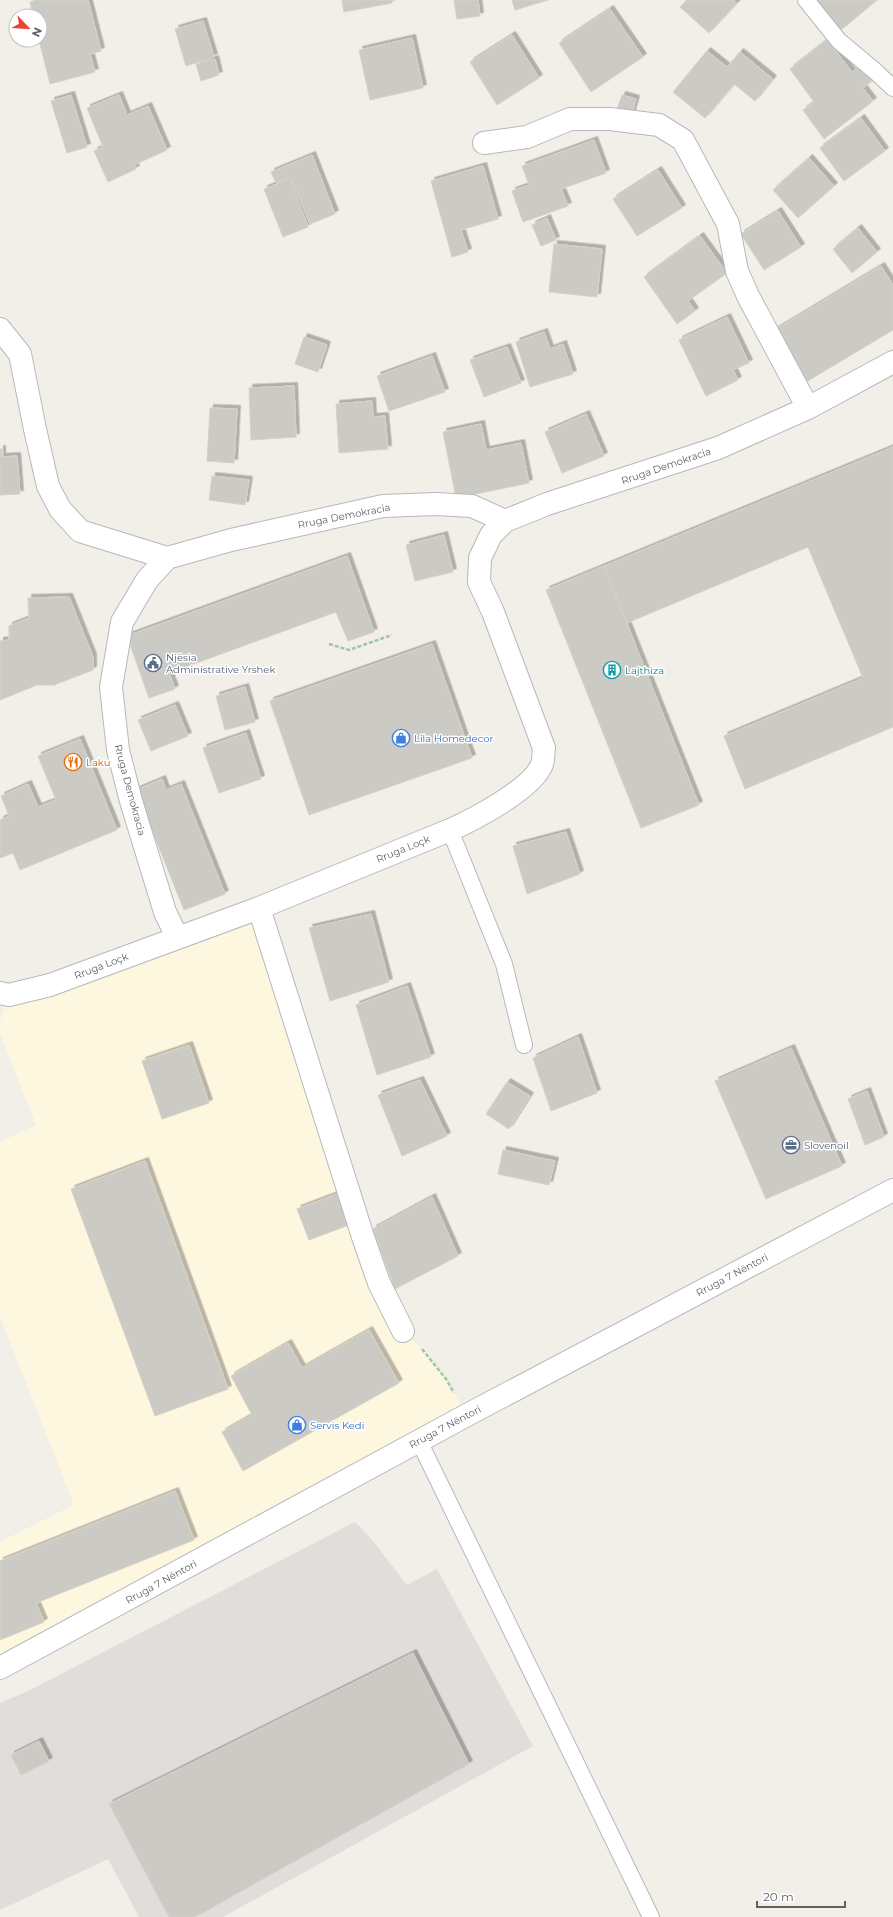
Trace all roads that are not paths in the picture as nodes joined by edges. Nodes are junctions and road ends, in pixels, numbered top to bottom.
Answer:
1 (806, 0) edge
2 (893, 88) edge
3 (484, 143) dead end
4 (0, 329) edge
5 (0, 347) edge
6 (20, 354) junction
7 (893, 362) edge
8 (808, 408) junction
9 (505, 521) junction
10 (167, 558) junction
11 (450, 830) junction
12 (258, 908) junction
13 (177, 937) junction
14 (0, 993) edge
15 (524, 1045) dead end
16 (893, 1190) edge
17 (403, 1331) road end
18 (419, 1441) junction
19 (0, 1668) edge
20 (651, 1917) edge

1 - 2 lane
3 - 8 street
4 - 6 street
5 - 6 lane
6 - 10 street
7 - 8 street, Rruga Demokracia
8 - 9 street, Rruga Demokracia
9 - 10 street, Rruga Demokracia
9 - 11 street, Rruga Loçk
10 - 13 street, Rruga Demokracia
11 - 12 street, Rruga Loçk
11 - 15 lane
12 - 13 street, Rruga Loçk
12 - 17 street
13 - 14 street, Rruga Loçk
16 - 18 street, Rruga 7 Nëntori
18 - 19 street, Rruga 7 Nëntori
18 - 20 lane

